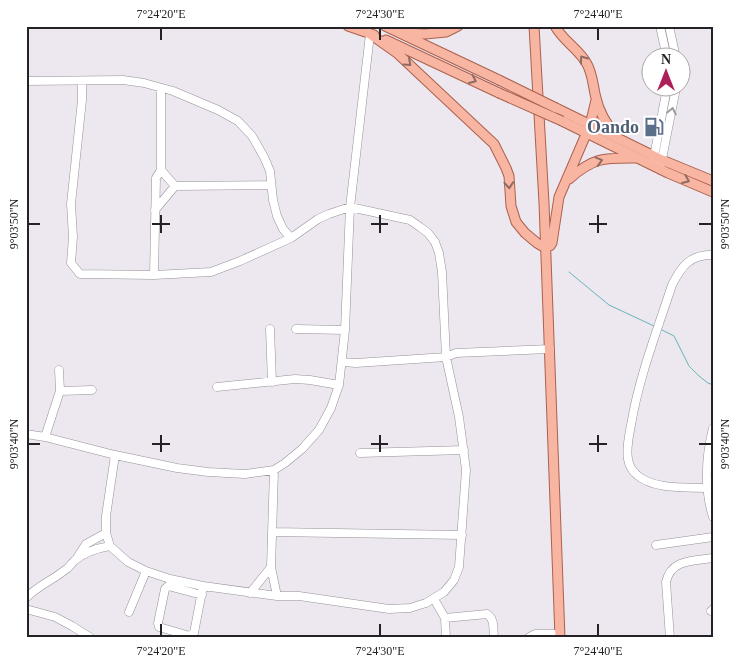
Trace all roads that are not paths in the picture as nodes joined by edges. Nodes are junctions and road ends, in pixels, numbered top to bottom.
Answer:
1 (348, 26) edge
2 (385, 26) edge
3 (458, 26) edge
4 (534, 26) edge
5 (555, 26) edge
6 (660, 26) edge
7 (668, 26) edge
8 (399, 32) junction
9 (446, 32) junction
10 (370, 34) junction
11 (665, 48) edge
12 (674, 48) edge
13 (436, 58) junction
14 (426, 79) junction
15 (26, 81) edge
16 (82, 82) junction
17 (161, 89) junction
18 (666, 98) edge
19 (673, 98) edge
20 (596, 100) junction
21 (589, 129) junction
22 (620, 139) junction
23 (638, 158) junction
24 (657, 162) junction
25 (161, 170) junction
26 (713, 181) edge
27 (565, 182) junction
28 (175, 186) junction
29 (271, 186) junction
30 (713, 192) edge
31 (350, 207) junction
32 (155, 210) junction
33 (291, 238) junction
34 (545, 247) junction
35 (713, 255) edge
36 (154, 275) junction
37 (270, 329) dead end
38 (296, 329) dead end
39 (345, 330) junction
40 (550, 349) junction
41 (446, 358) junction
42 (342, 362) junction
43 (59, 370) dead end
44 (272, 382) junction
45 (339, 385) junction
46 (217, 388) dead end
47 (92, 390) dead end
48 (60, 391) junction
49 (713, 428) edge
50 (26, 434) edge
51 (45, 437) junction
52 (464, 450) junction
53 (360, 453) dead end
54 (115, 455) junction
55 (274, 470) junction
56 (708, 488) junction
57 (713, 517) edge
58 (272, 532) junction
59 (106, 533) junction
60 (462, 535) junction
61 (713, 537) edge
62 (656, 545) dead end
63 (110, 546) junction
64 (713, 558) edge
65 (75, 560) junction
66 (271, 566) junction
67 (146, 571) junction
68 (203, 586) junction
69 (250, 593) junction
70 (202, 595) junction
71 (277, 596) junction
72 (26, 598) edge
73 (434, 598) junction
74 (26, 609) edge
75 (129, 612) dead end
76 (445, 618) junction
77 (560, 636) edge
78 (91, 638) edge
79 (446, 638) edge
80 (494, 638) edge
81 (528, 638) edge
82 (670, 638) edge

1 - 10 main road
2 - 8 main road
3 - 9 main road
4 - 34 main road
20 -> 5 main road
6 - 11 street
7 - 12 street
8 - 9 main road
8 - 13 main road
9 - 13 main road
10 - 13 main road
10 -> 14 main road
10 - 31 street
13 - 14 main road
13 -> 21 main road, bridge
13 - 21 main road, bridge
14 -> 34 main road
15 - 16 street
16 - 17 street
16 - 36 street
17 - 25 street
17 - 29 street
18 - 24 street
24 -> 19 street
20 - 21 main road
20 - 22 main road
21 - 22 main road
21 - 23 main road
21 - 27 main road
22 - 24 main road
23 - 24 main road
27 -> 23 main road
24 - 26 main road
24 -> 30 main road
25 - 28 street
25 - 32 street
27 - 34 main road
28 - 29 street
28 - 32 street
29 - 33 street
31 - 33 street
31 - 39 street
31 - 41 street
32 - 36 street
33 - 36 street
34 - 40 main road
35 - 56 street
37 - 44 street
38 - 39 street
39 - 42 street
40 - 41 street
40 - 77 main road
41 - 42 street
41 - 52 street
42 - 45 street
43 - 48 street
44 - 45 street
44 - 46 street
45 - 55 street
47 - 48 street
48 - 51 street
49 - 56 street
50 - 51 street
51 - 54 street
52 - 53 street
52 - 60 street
54 - 55 street
54 - 59 street
55 - 58 street
56 - 57 street
58 - 60 street
58 - 66 street
59 - 63 street
59 - 65 street
60 - 73 street
61 - 62 street
63 - 65 street
63 - 67 street
64 - 82 street
65 - 72 street
66 - 69 street
66 - 71 street
67 - 68 street
67 - 75 street
68 - 69 street
68 - 70 street
69 - 71 street
70 - 70 street
71 - 73 street
73 - 76 street
74 - 78 street
76 - 79 street
76 - 80 street
77 - 81 street

